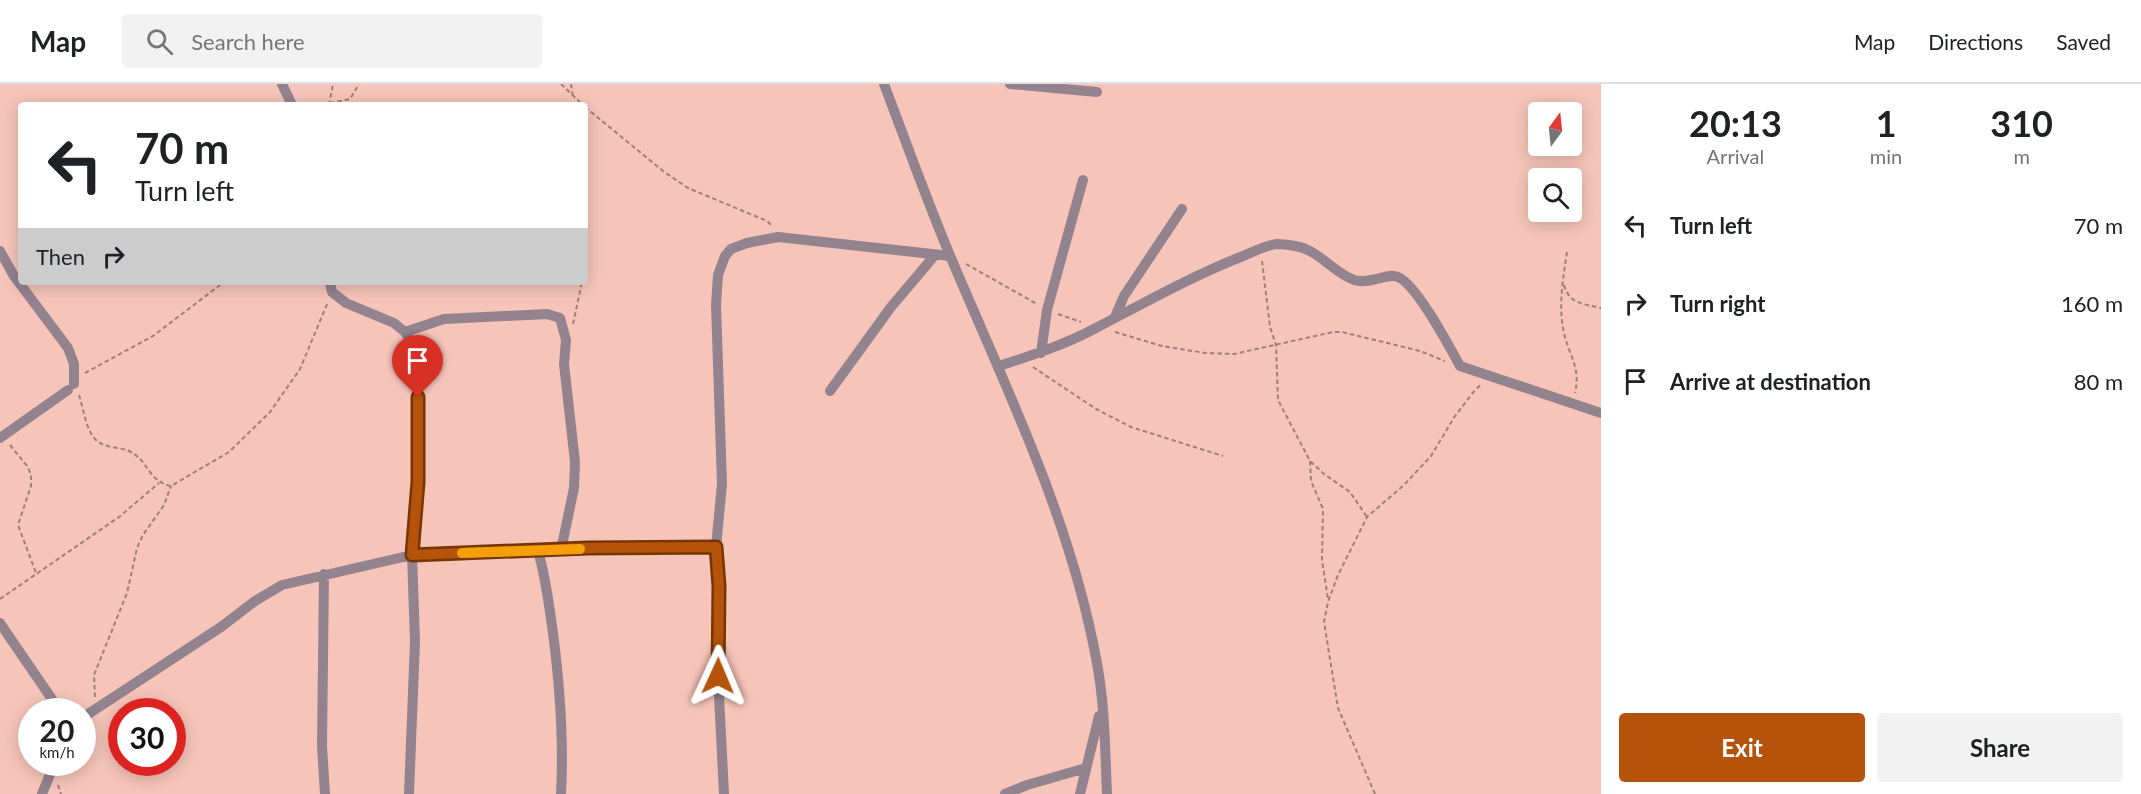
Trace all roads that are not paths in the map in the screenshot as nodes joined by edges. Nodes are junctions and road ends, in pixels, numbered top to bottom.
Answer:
1 (282, 84) edge
2 (884, 84) edge
3 (1010, 84) edge
4 (1098, 92) dead end
5 (291, 102) edge
6 (1083, 180) dead end
7 (1182, 209) dead end
8 (0, 251) edge
9 (935, 255) junction
10 (950, 256) junction
11 (18, 281) edge
12 (21, 285) edge
13 (331, 287) edge
14 (1115, 318) junction
15 (405, 332) junction
16 (1041, 353) junction
17 (999, 366) junction
18 (830, 391) dead end
19 (1601, 413) edge
20 (2, 437) edge
21 (716, 547) junction
22 (561, 550) junction
23 (538, 551) junction
24 (412, 555) junction
25 (324, 574) junction
26 (0, 623) edge
27 (51, 698) edge
28 (1102, 703) junction
29 (96, 709) edge
30 (1086, 768) junction
31 (49, 776) edge
32 (42, 794) edge
33 (325, 794) edge
34 (409, 794) edge
35 (561, 794) edge
36 (724, 794) edge
37 (1005, 794) edge
38 (1080, 794) edge
39 (1107, 794) edge

1 - 5 street
2 - 10 street
3 - 4 street
6 - 16 street
7 - 14 street
8 - 11 street
9 - 10 street
9 - 18 street
9 - 21 street
10 - 17 street
12 - 20 street
13 - 15 street
14 - 16 street
14 - 19 street
15 - 22 street
15 - 24 street
16 - 17 street
17 - 28 street
21 - 22 street
21 - 36 street
22 - 23 street
23 - 24 street
23 - 35 street
24 - 25 street
24 - 34 street
25 - 29 street
25 - 33 street
26 - 27 street
28 - 30 street
28 - 39 street
30 - 37 street
30 - 38 street
31 - 32 street

